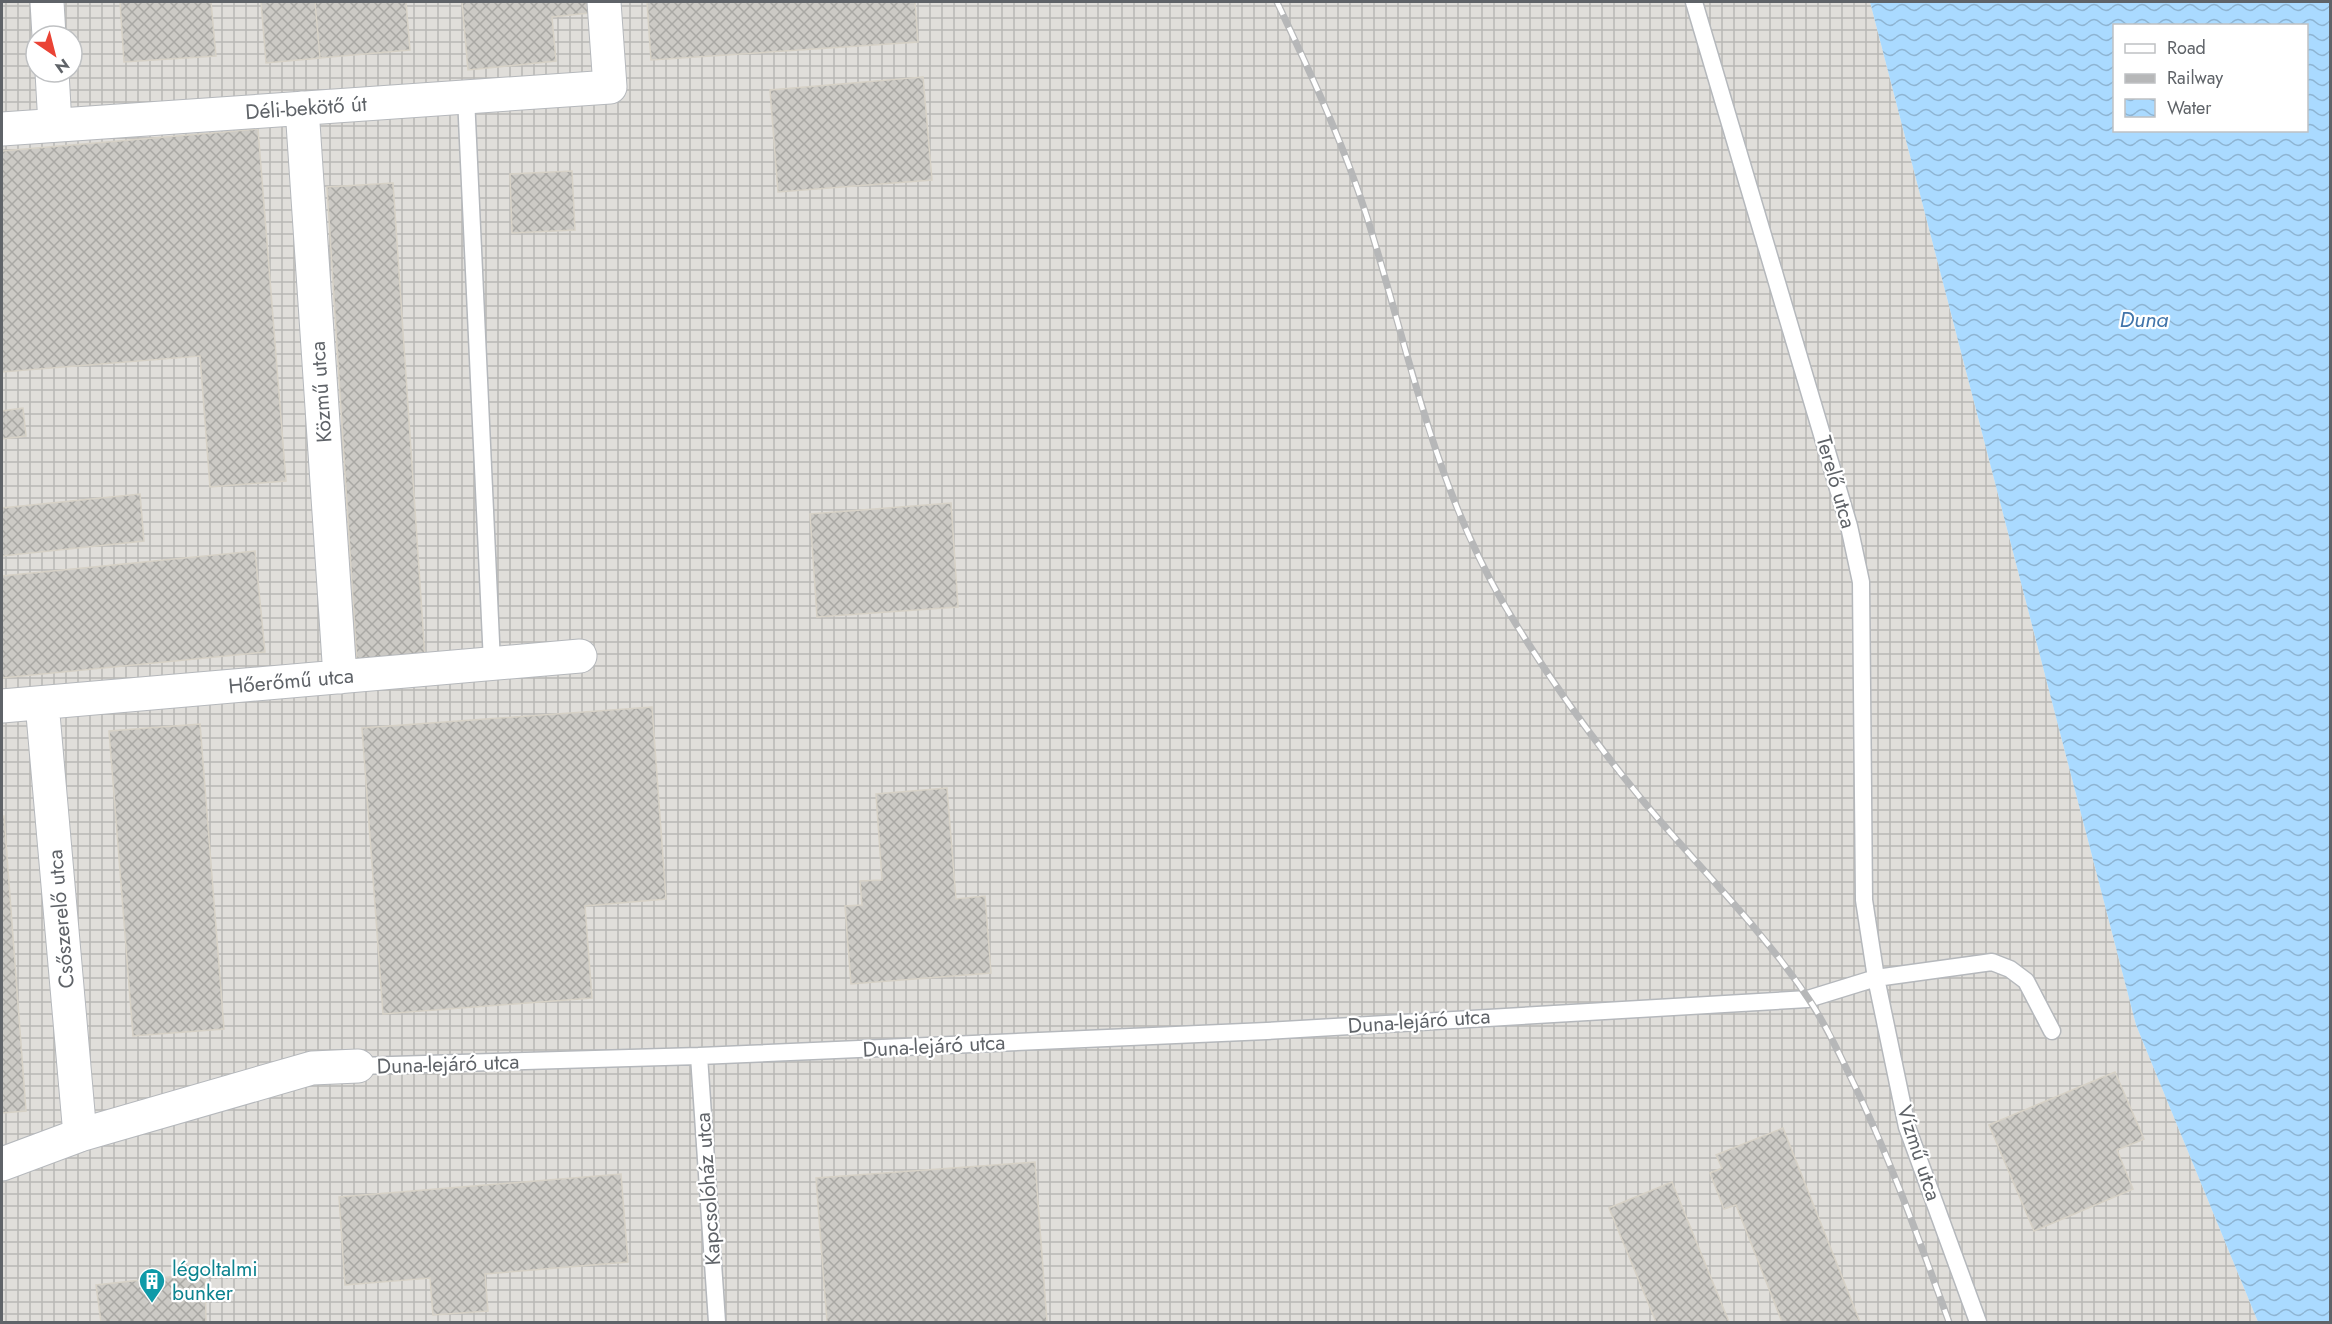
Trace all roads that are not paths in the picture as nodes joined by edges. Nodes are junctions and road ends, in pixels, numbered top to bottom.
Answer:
1 (47, 2) edge
2 (604, 2) edge
3 (1694, 2) edge
4 (48, 24) edge
5 (53, 84) edge
6 (466, 97) junction
7 (302, 108) junction
8 (55, 125) junction
9 (2, 129) edge
10 (580, 656) dead end
11 (492, 663) junction
12 (340, 677) junction
13 (42, 703) junction
14 (2, 706) edge
15 (1876, 978) junction
16 (2052, 1031) dead end
17 (699, 1056) junction
18 (358, 1066) joint
19 (80, 1136) junction
20 (2, 1164) edge
21 (717, 1323) edge
22 (1978, 1323) edge

1 - 4 street
2 - 6 street, Déli-bekötő út
3 - 15 lane, Terelő utca
5 - 8 street
6 - 7 street, Déli-bekötő út
6 - 11 lane
7 - 8 street, Déli-bekötő út
7 - 12 street, Közmű utca
8 - 9 street, Déli-bekötő út
10 - 11 street, Hőerőmű utca
11 - 12 street, Hőerőmű utca
12 - 13 street, Hőerőmű utca
13 - 14 street, Hőerőmű utca
13 - 19 street, Csőszerelő utca
15 - 16 lane, Duna-lejáró utca
15 - 17 lane, Duna-lejáró utca
15 - 22 lane, Vízmű utca
17 - 18 lane, Duna-lejáró utca
17 - 21 lane, Kapcsolóház utca
18 - 19 street, Duna-lejáró utca
19 - 20 street, Duna-lejáró utca

